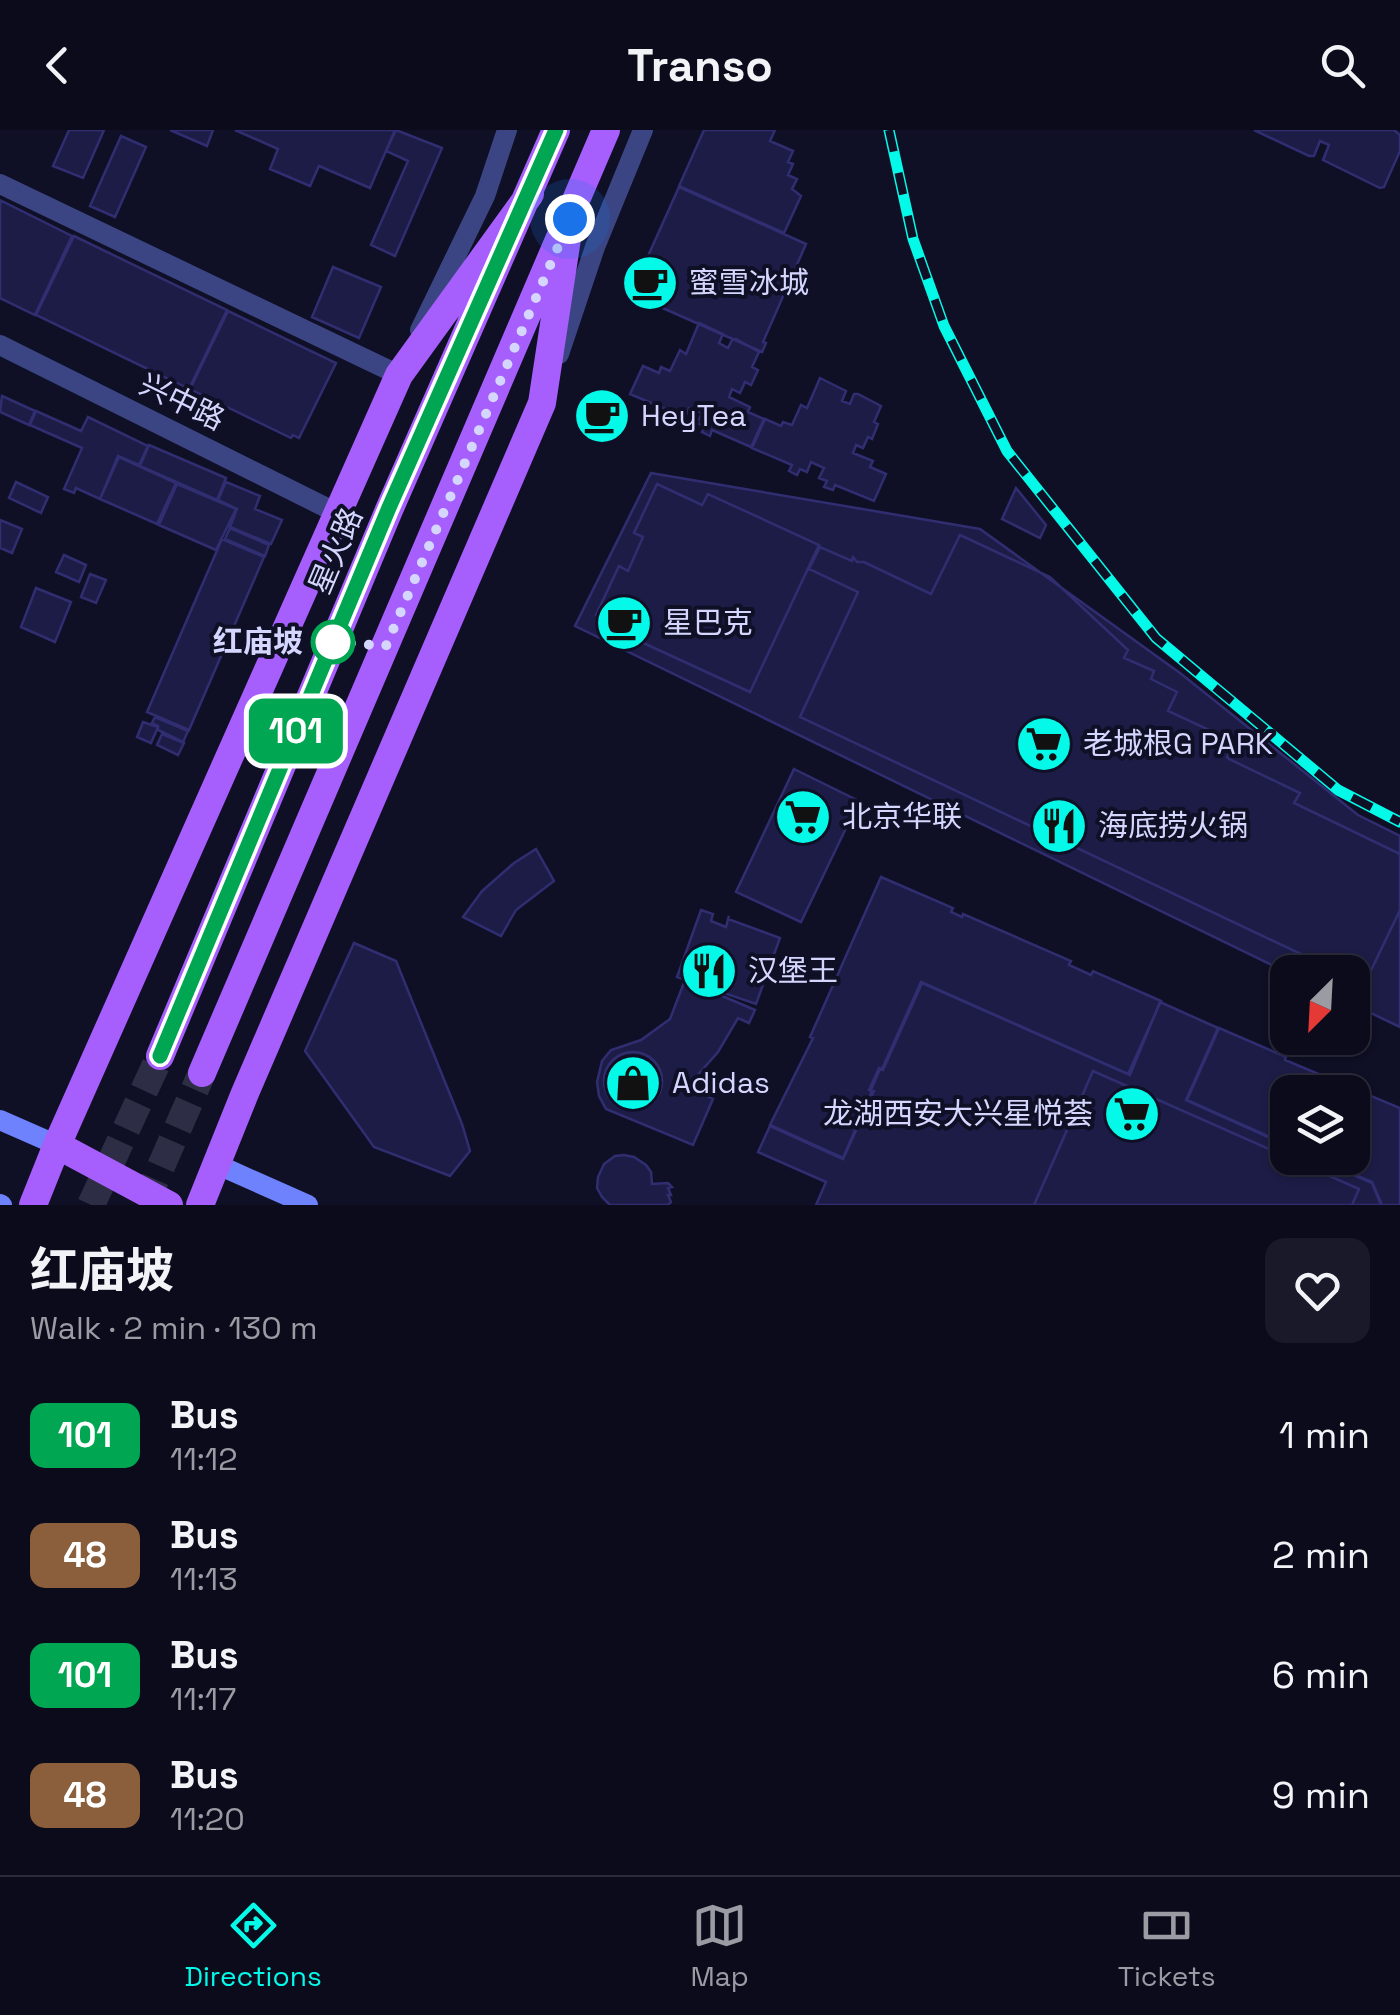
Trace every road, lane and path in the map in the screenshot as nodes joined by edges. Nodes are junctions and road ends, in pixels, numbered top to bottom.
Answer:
1 (506, 130) edge
2 (556, 130) edge
3 (606, 130) edge
4 (643, 130) edge
5 (0, 184) edge
6 (530, 194) junction
7 (570, 219) junction
8 (0, 346) edge
9 (399, 375) junction
10 (542, 404) junction
11 (337, 512) junction
12 (160, 1056) tunnel mouth
13 (202, 1073) tunnel mouth
14 (0, 1120) edge
15 (57, 1145) junction
16 (216, 1164) junction
17 (33, 1205) edge
18 (169, 1205) edge
19 (200, 1205) edge
20 (308, 1205) edge

1 - 9 street
2 - 6 main road, 星火路
3 - 7 main road
4 - 10 street
5 - 9 street
6 - 9 main road
6 - 12 main road, 星火路
7 - 10 main road
7 - 13 main road
8 - 11 street, 兴中路
9 - 11 main road
10 - 16 main road
11 - 15 main road
14 - 15 main road
15 - 17 main road
15 - 18 main road
16 - 19 main road
16 - 20 main road

